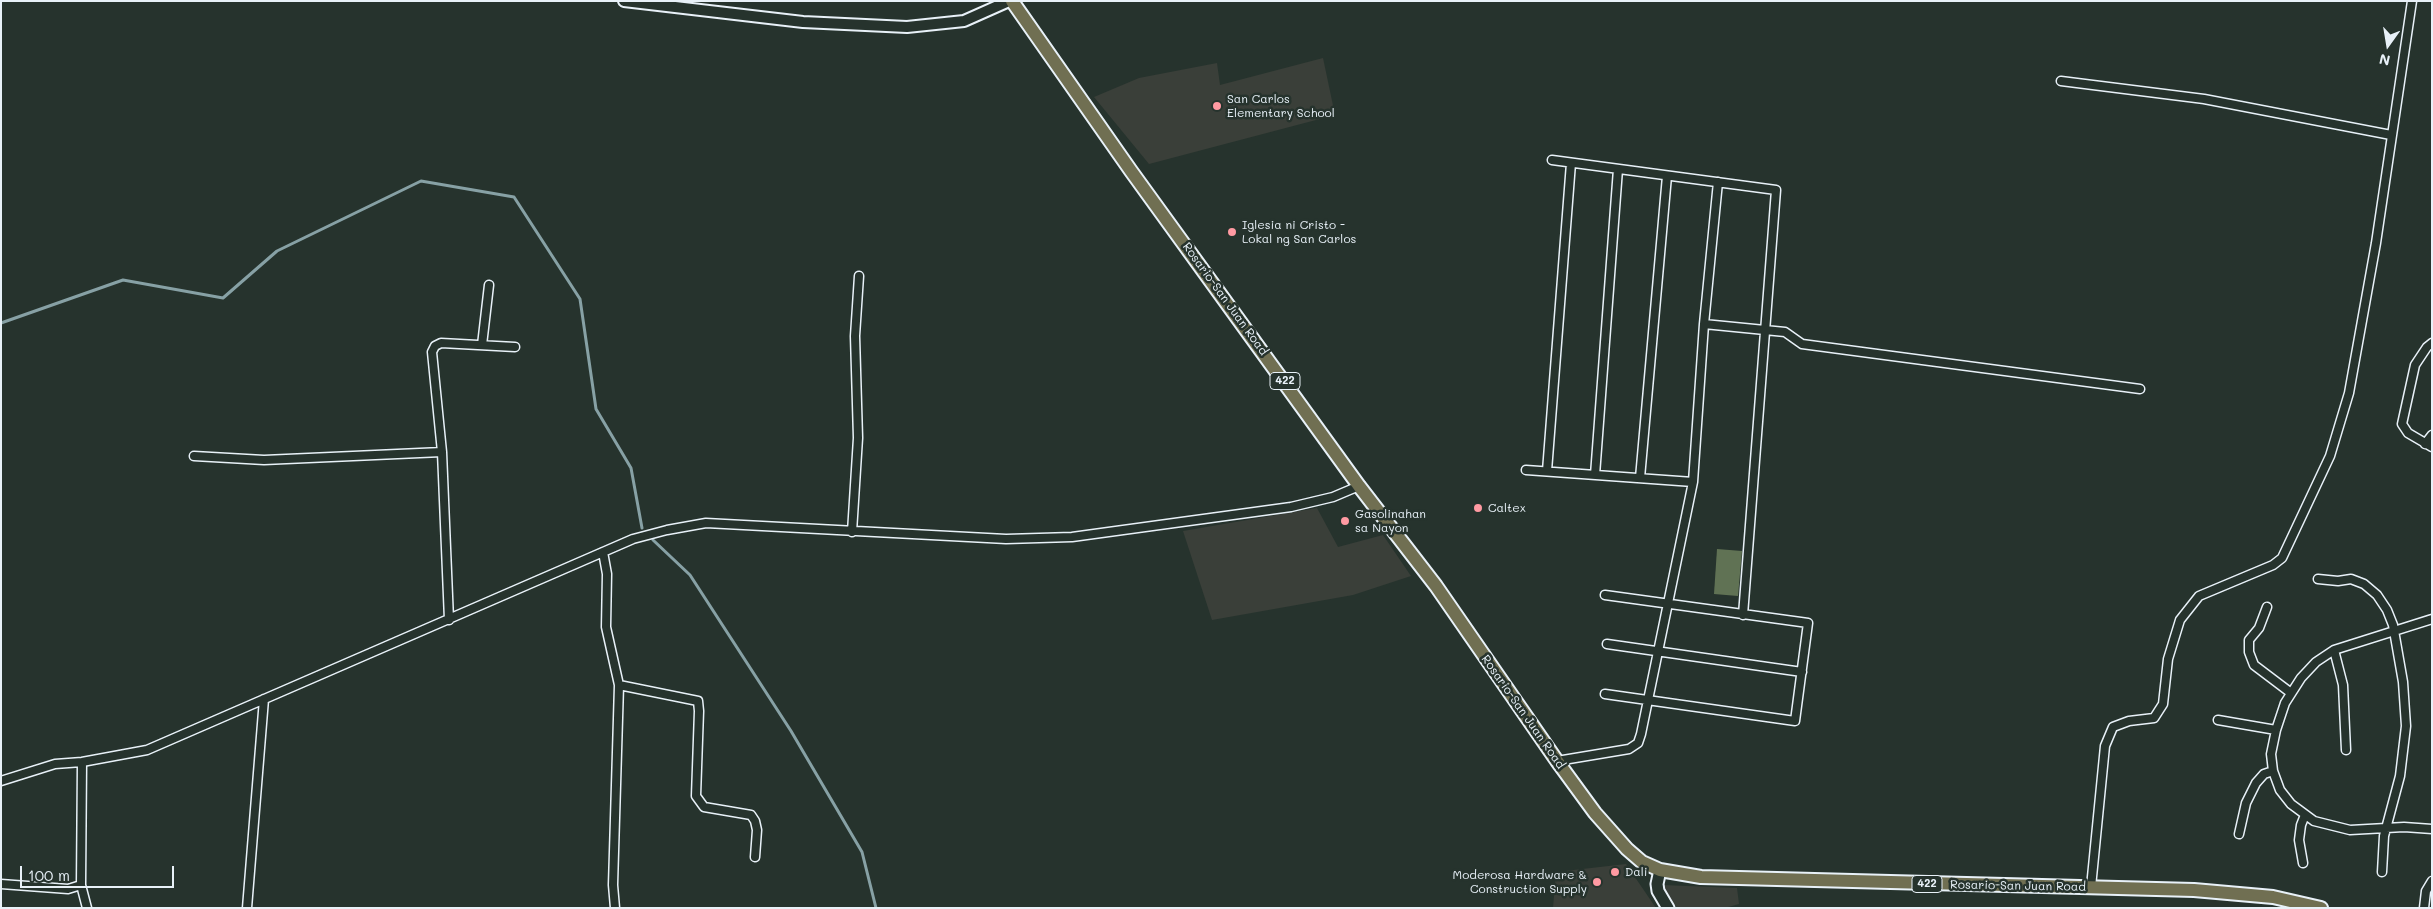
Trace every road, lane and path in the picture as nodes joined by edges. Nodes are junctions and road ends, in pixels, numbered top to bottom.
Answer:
1 (624, 1) edge
2 (1011, 1) edge
3 (2412, 1) edge
4 (2061, 81) dead end
5 (2391, 135) junction
6 (1552, 160) dead end
7 (1571, 163) junction
8 (1618, 169) junction
9 (1667, 176) junction
10 (1718, 182) junction
11 (859, 276) dead end
12 (489, 285) dead end
13 (1704, 324) junction
14 (1765, 330) junction
15 (2432, 343) edge
16 (482, 345) junction
17 (515, 347) dead end
18 (2140, 389) dead end
19 (2432, 435) edge
20 (2429, 445) edge
21 (442, 452) junction
22 (194, 456) dead end
23 (1526, 470) dead end
24 (1547, 471) junction
25 (1595, 475) junction
26 (1640, 478) junction
27 (1693, 482) junction
28 (1359, 486) junction
29 (852, 532) junction
30 (603, 552) junction
31 (2318, 579) dead end
32 (1605, 595) dead end
33 (1668, 604) junction
34 (2267, 607) dead end
35 (1743, 614) junction
36 (2432, 619) edge
37 (449, 620) junction
38 (2394, 632) junction
39 (1607, 644) dead end
40 (2334, 650) junction
41 (1658, 651) junction
42 (1802, 672) junction
43 (620, 685) junction
44 (2291, 693) junction
45 (1605, 694) dead end
46 (264, 699) junction
47 (1648, 700) junction
48 (2218, 720) dead end
49 (2276, 730) junction
50 (2346, 750) dead end
51 (1557, 761) junction
52 (82, 762) junction
53 (2273, 771) junction
54 (1, 781) edge
55 (2305, 816) junction
56 (2387, 828) junction
57 (2432, 829) edge
58 (2239, 834) dead end
59 (755, 857) dead end
60 (2303, 863) dead end
61 (1660, 870) junction
62 (2382, 872) dead end
63 (2432, 881) edge
64 (1, 884) edge
65 (81, 885) junction
66 (2091, 887) junction
67 (87, 908) edge
68 (247, 908) edge
69 (615, 908) edge
70 (1668, 908) edge
71 (2322, 908) edge
72 (2424, 908) edge

1 - 2 street
2 - 28 main road, Rosario-San Juan Road / 422
3 - 5 street
4 - 5 street
5 - 66 street
6 - 7 street
7 - 8 street
7 - 24 street
8 - 9 street
8 - 25 street
9 - 10 street
9 - 26 street
10 - 13 street
10 - 14 street
11 - 29 street
12 - 16 street
13 - 14 street
13 - 27 street
14 - 18 street
14 - 35 street
15 - 20 street
16 - 17 street
16 - 21 street
19 - 20 street
21 - 22 street
21 - 37 street
23 - 24 street
24 - 25 street
25 - 26 street
26 - 27 street
27 - 33 street
28 - 29 street
28 - 51 main road, Rosario-San Juan Road / 422
29 - 30 street
30 - 37 street
30 - 43 street
31 - 38 street
32 - 33 street
33 - 35 street
33 - 41 street
34 - 44 street
35 - 42 street
36 - 38 street
37 - 46 street
38 - 40 street
38 - 56 street
39 - 41 street
40 - 44 street
40 - 50 street
41 - 42 street
41 - 47 street
42 - 47 street
43 - 59 street
43 - 69 street
44 - 49 street
45 - 47 street
46 - 52 street
46 - 68 street
47 - 51 street
48 - 49 street
49 - 53 street
51 - 61 main road, Rosario-San Juan Road / 422
52 - 54 street
52 - 65 street
53 - 55 street
53 - 58 street
55 - 56 street
55 - 60 street
56 - 57 street
56 - 62 street
61 - 66 main road, Rosario-San Juan Road / 422
61 - 70 main road
63 - 72 street
64 - 65 street
65 - 67 street
66 - 71 main road, Rosario-San Juan Road / 422

